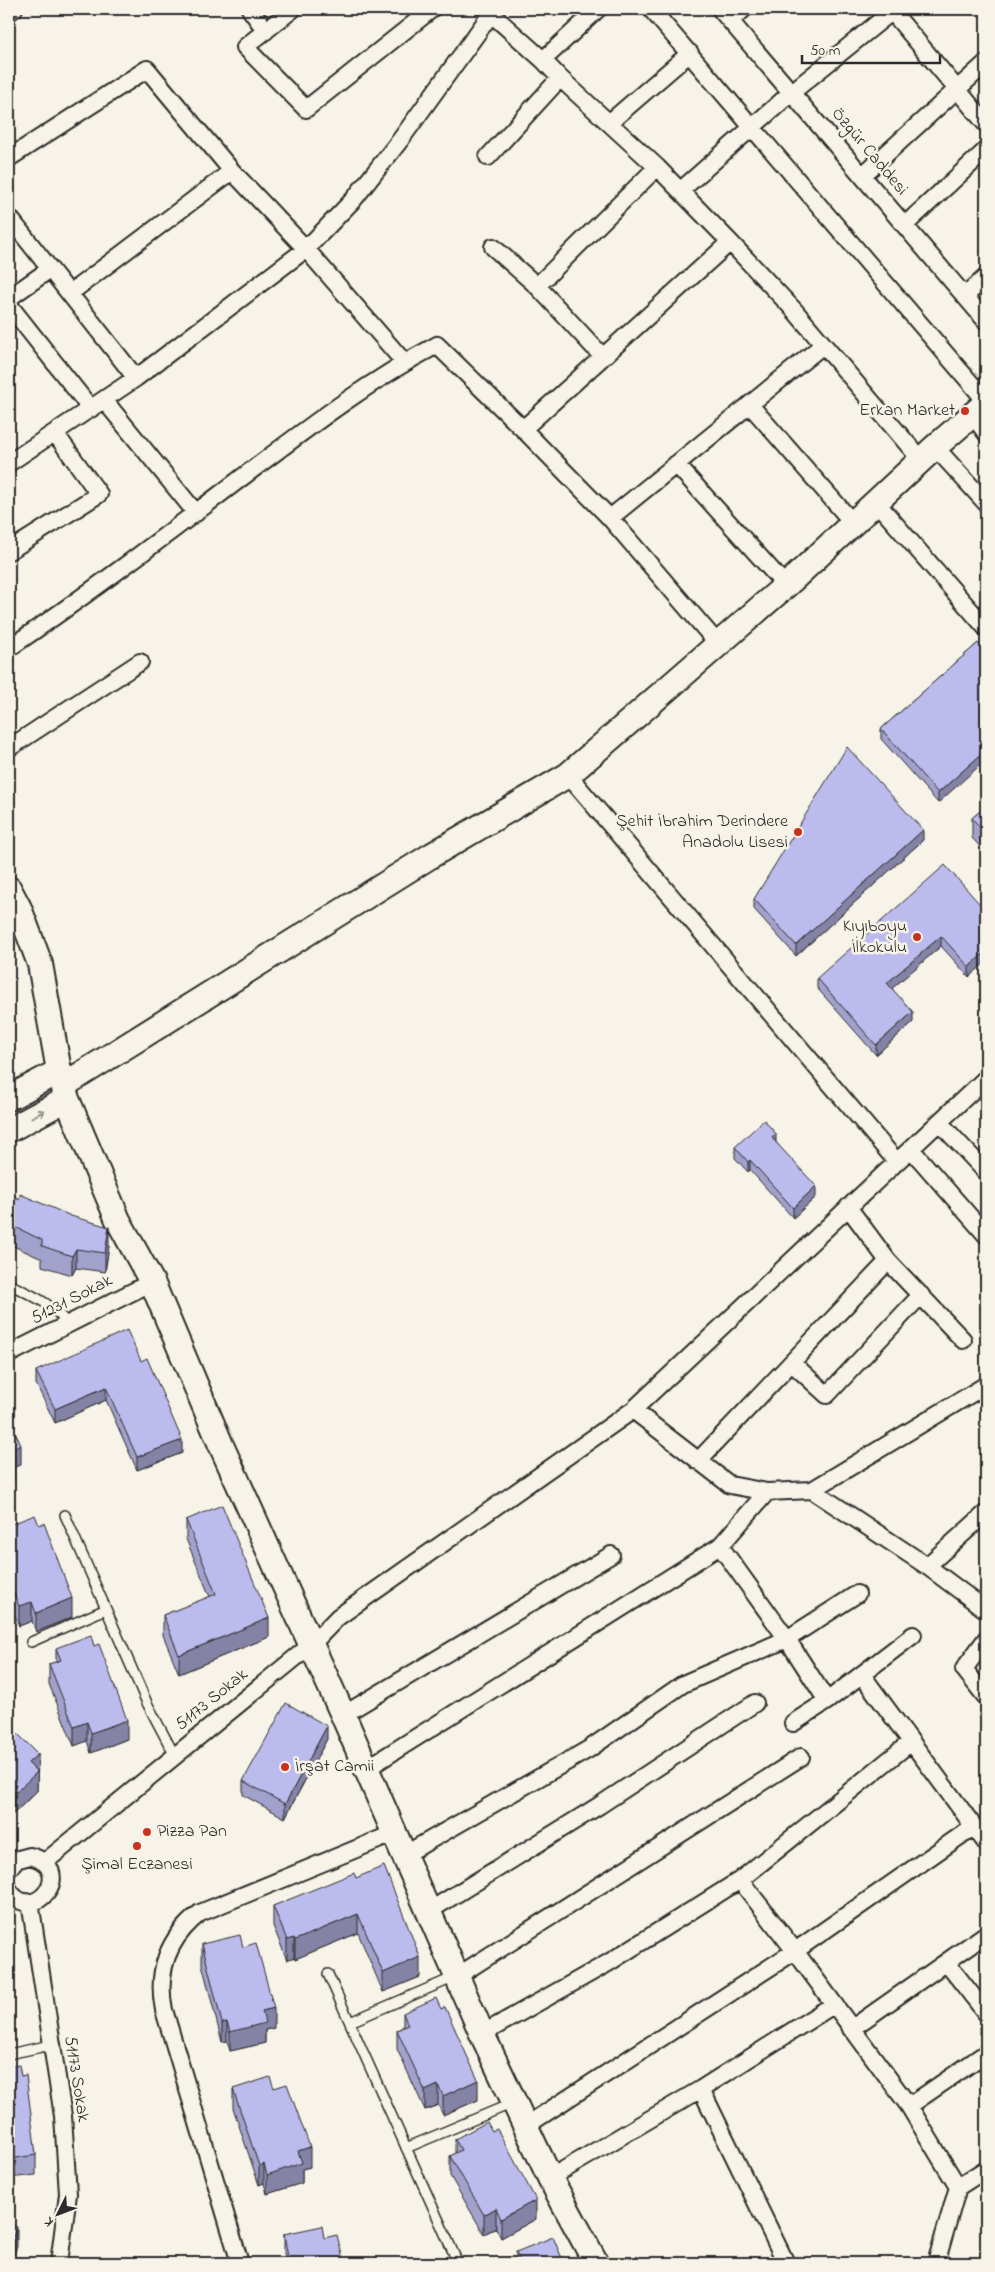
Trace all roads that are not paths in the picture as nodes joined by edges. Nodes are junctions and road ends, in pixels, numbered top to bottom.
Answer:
1 (14, 9) edge
2 (250, 9) edge
3 (293, 9) edge
4 (432, 9) edge
5 (598, 9) edge
6 (651, 9) edge
7 (744, 9) edge
8 (892, 10) edge
9 (488, 11) edge
10 (9, 12) edge
11 (725, 15) edge
12 (266, 31) junction
13 (690, 53) junction
14 (543, 60) junction
15 (986, 63) edge
16 (560, 78) junction
17 (957, 89) junction
18 (792, 92) junction
19 (610, 122) junction
20 (986, 124) edge
21 (753, 126) junction
22 (986, 150) edge
23 (488, 156) dead end
24 (9, 158) edge
25 (657, 167) junction
26 (232, 171) junction
27 (863, 175) junction
28 (680, 191) junction
29 (9, 217) edge
30 (905, 225) junction
31 (730, 242) junction
32 (494, 247) dead end
33 (306, 249) junction
34 (50, 269) junction
35 (986, 276) edge
36 (537, 286) junction
37 (70, 293) junction
38 (965, 296) junction
39 (9, 298) edge
40 (9, 305) edge
41 (986, 321) edge
42 (823, 345) junction
43 (603, 357) junction
44 (404, 362) junction
45 (136, 378) junction
46 (97, 405) junction
47 (750, 405) junction
48 (982, 406) edge
49 (523, 429) junction
50 (55, 433) junction
51 (986, 433) edge
52 (928, 454) junction
53 (11, 457) edge
54 (676, 464) junction
55 (876, 502) junction
56 (986, 503) edge
57 (196, 513) junction
58 (610, 518) junction
59 (853, 523) junction
60 (9, 551) edge
61 (785, 585) junction
62 (986, 628) edge
63 (718, 644) junction
64 (9, 648) edge
65 (140, 662) dead end
66 (9, 748) edge
67 (568, 775) junction
68 (9, 889) edge
69 (986, 1078) edge
70 (63, 1085) junction
71 (9, 1098) edge
72 (939, 1122) junction
73 (9, 1130) edge
74 (911, 1149) junction
75 (897, 1162) junction
76 (986, 1172) edge
77 (848, 1207) junction
78 (986, 1235) edge
79 (888, 1261) junction
80 (152, 1282) junction
81 (9, 1284) edge
82 (921, 1295) junction
83 (68, 1325) junction
84 (963, 1340) dead end
85 (9, 1354) edge
86 (792, 1363) junction
87 (986, 1385) edge
88 (633, 1410) junction
89 (698, 1461) junction
90 (812, 1490) junction
91 (767, 1492) junction
92 (986, 1513) edge
93 (65, 1515) dead end
94 (720, 1546) junction
95 (611, 1555) dead end
96 (927, 1566) junction
97 (857, 1594) dead end
98 (106, 1609) junction
99 (986, 1610) edge
100 (913, 1635) dead end
101 (787, 1639) junction
102 (986, 1640) edge
103 (31, 1642) dead end
104 (311, 1645) junction
105 (862, 1675) junction
106 (986, 1697) edge
107 (754, 1702) dead end
108 (827, 1702) junction
109 (343, 1715) junction
110 (794, 1724) dead end
111 (911, 1742) junction
112 (175, 1756) junction
113 (801, 1757) dead end
114 (366, 1769) junction
115 (973, 1827) junction
116 (394, 1833) junction
117 (986, 1843) edge
118 (404, 1855) junction
119 (45, 1862) junction
120 (9, 1866) edge
121 (740, 1880) junction
122 (9, 1890) edge
123 (30, 1902) junction
124 (429, 1911) junction
125 (986, 1934) edge
126 (795, 1951) junction
127 (946, 1962) junction
128 (328, 1974) dead end
129 (456, 1977) junction
130 (834, 2005) junction
131 (986, 2013) edge
132 (350, 2022) junction
133 (851, 2029) junction
134 (482, 2034) junction
135 (50, 2045) junction
136 (986, 2053) edge
137 (9, 2054) edge
138 (701, 2089) junction
139 (513, 2103) junction
140 (909, 2106) junction
141 (524, 2127) junction
142 (406, 2148) junction
143 (986, 2169) edge
144 (550, 2178) junction
145 (958, 2188) junction
146 (59, 2263) edge
147 (240, 2263) edge
148 (458, 2263) edge
149 (596, 2263) edge
150 (786, 2263) edge
151 (936, 2263) edge

1 - 10 street
2 - 12 street
3 - 12 street
4 - 12 street
5 - 14 street
6 - 13 street
7 - 11 street
8 - 17 street
8 - 18 street
9 - 14 street
9 - 33 street
11 - 18 street, Özgür Caddesi
13 - 19 street
13 - 21 street
14 - 16 street
15 - 17 street
16 - 19 street
16 - 23 street
17 - 20 street
17 - 27 street
18 - 21 street
18 - 27 street, Özgür Caddesi
19 - 25 street
21 - 28 street
21 - 48 street
22 - 30 street
24 - 26 street
25 - 28 street
25 - 36 street
26 - 33 street
26 - 37 street
27 - 30 street, Özgür Caddesi
28 - 31 street
29 - 34 street
30 - 38 street, Özgür Caddesi
31 - 42 street
31 - 43 street
32 - 36 street
33 - 44 street
33 - 45 street
34 - 37 street
34 - 39 street
35 - 38 street
36 - 43 street
37 - 45 street
38 - 41 street, Özgür Caddesi
40 - 46 street
42 - 47 street
42 - 52 street
43 - 49 street
44 - 49 street
44 - 57 street
45 - 46 street
46 - 50 street
46 - 57 street
47 - 54 street
47 - 59 street
48 - 51 street
48 - 52 main road
49 - 58 street
50 - 53 street
50 - 60 street
52 - 55 main road
52 - 56 street
54 - 58 street
54 - 61 street
55 - 59 main road
55 - 62 street
57 - 64 street
58 - 63 street
59 - 61 main road
61 - 63 main road
63 - 67 main road
65 - 66 street
67 - 70 main road
67 - 75 street
68 - 70 main road
69 - 72 street, 51173 Sokak
70 - 71 main road
73 -> 70 main road
70 - 80 main road
72 - 74 street, 51173 Sokak
72 - 76 street
74 - 75 street, 51173 Sokak
74 - 78 street
75 - 77 street, 51173 Sokak
77 - 79 street
77 - 88 street, 51173 Sokak
79 - 82 street
79 - 86 street
80 - 83 street, 51231 Sokak
80 - 104 main road
81 - 83 lane
82 - 84 street
82 - 86 street
83 - 85 street, 51231 Sokak
86 - 89 street
87 - 90 street
88 - 89 street
88 - 104 street, 51173 Sokak
89 - 91 street
90 - 91 street
90 - 96 street
91 - 94 street
92 - 96 street
93 - 98 lane
94 - 101 street
94 - 114 street
95 - 109 street
96 - 99 street
97 - 101 street
98 - 103 lane
98 - 112 lane
100 - 105 street
101 - 108 street
101 - 118 street
102 - 106 street
104 - 109 main road
104 - 112 street, 51173 Sokak
105 - 108 street
105 - 111 street
107 - 124 street
108 - 110 street
109 - 114 main road
111 - 115 street
111 - 121 street
112 - 119 street, 51173 Sokak
113 - 129 street
114 - 116 main road
115 - 117 street
115 - 126 street
116 - 118 main road
116 - 147 street
118 - 124 main road
119 - 120 street
119 - 123 street
121 - 126 street
121 - 134 street
122 - 123 street
123 - 135 street, 51173 Sokak
124 - 129 main road
125 - 127 street
126 - 130 street
126 - 141 street
127 - 131 street
127 - 133 street
128 - 132 lane
129 - 132 lane
129 - 134 main road
130 - 133 street
130 - 138 street
132 - 142 lane
133 - 140 street
134 - 139 main road
135 - 137 lane
135 - 146 street, 51173 Sokak
136 - 140 street
138 - 144 street
138 - 150 street
139 - 141 main road
139 - 142 lane
140 - 145 street
141 - 144 main road
142 - 148 lane
143 - 145 street
144 - 149 main road
145 - 151 street

